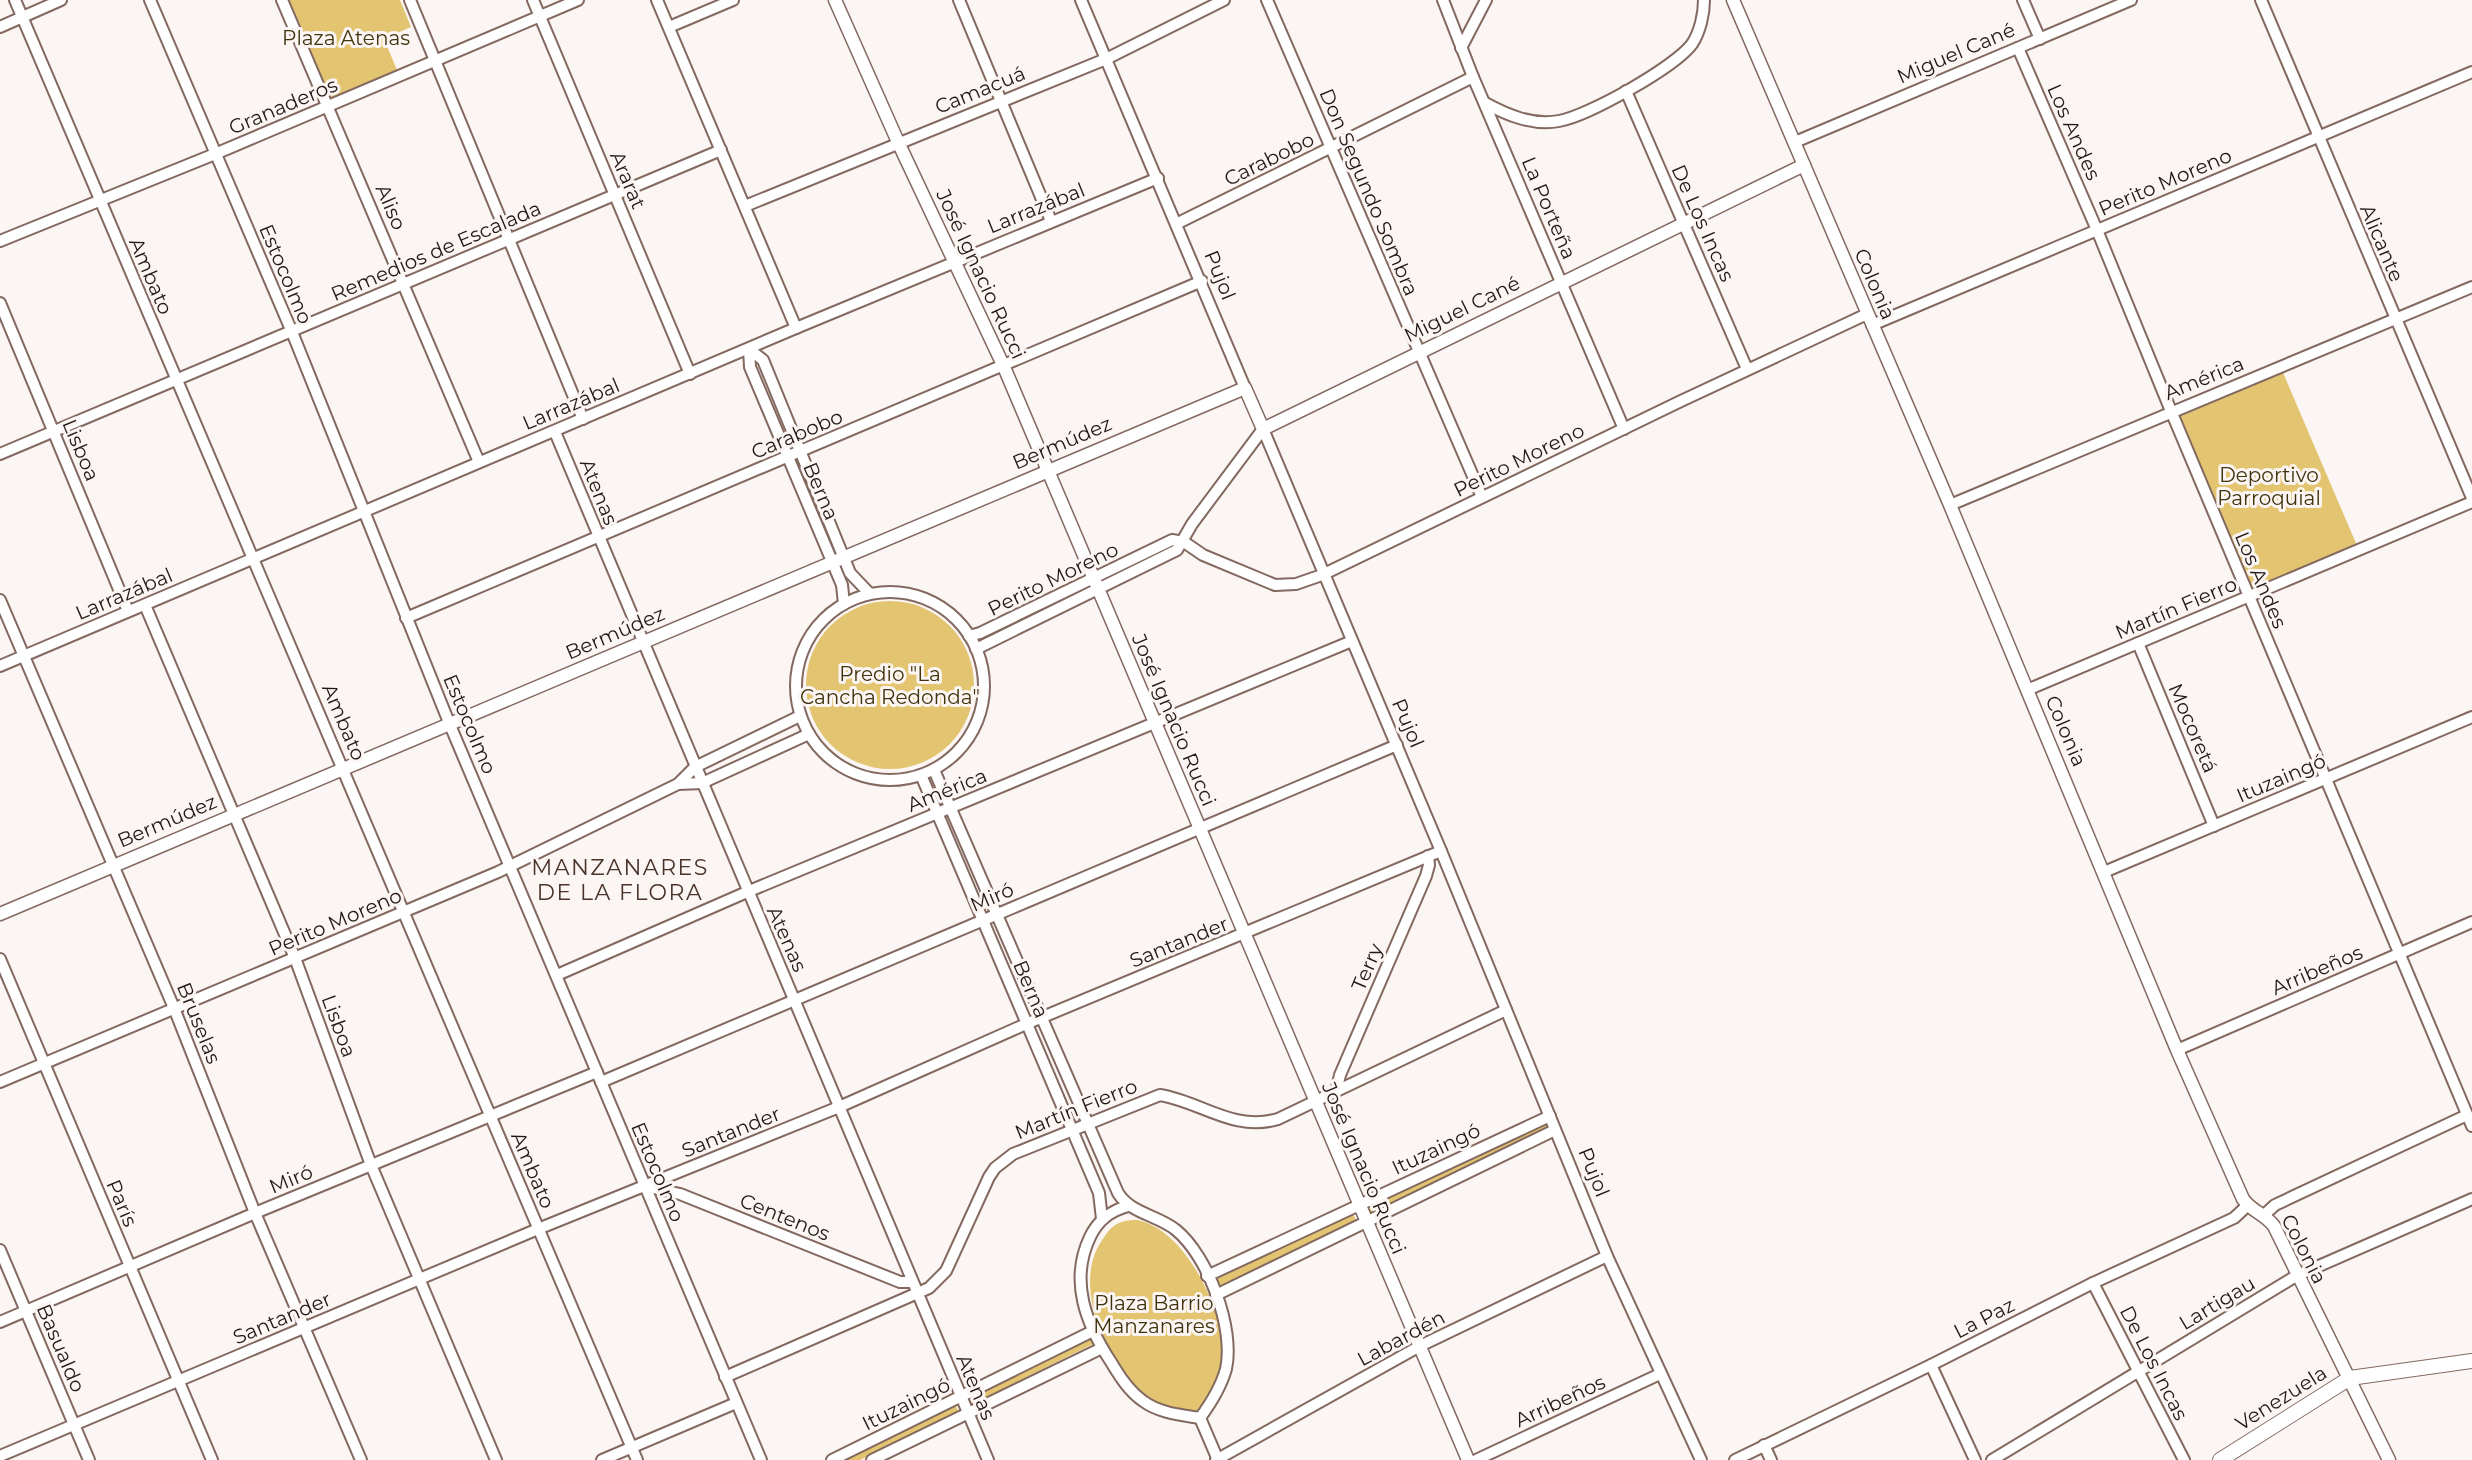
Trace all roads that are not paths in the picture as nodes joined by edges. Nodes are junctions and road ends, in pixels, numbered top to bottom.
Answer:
1 (15, 0) edge
2 (61, 0) edge
3 (150, 0) edge
4 (282, 0) edge
5 (410, 0) edge
6 (533, 0) edge
7 (579, 0) edge
8 (657, 0) edge
9 (733, 0) edge
10 (835, 0) edge
11 (958, 0) edge
12 (1081, 0) edge
13 (1224, 0) edge
14 (1267, 0) edge
15 (1443, 0) edge
16 (1486, 0) edge
17 (1704, 0) edge
18 (1733, 0) edge
19 (2024, 0) edge
20 (2131, 0) edge
21 (2261, 0) edge
22 (1207, 4) edge
23 (22, 17) junction
24 (540, 17) junction
25 (0, 27) edge
26 (669, 27) junction
27 (2040, 39) junction
28 (1461, 48) junction
29 (2018, 48) junction
30 (1106, 59) junction
31 (435, 62) junction
32 (2472, 72) edge
33 (1473, 77) junction
34 (1626, 91) junction
35 (1002, 101) junction
36 (1485, 103) junction
37 (329, 106) junction
38 (2318, 138) junction
39 (898, 142) junction
40 (1795, 142) junction
41 (1332, 148) junction
42 (721, 150) junction
43 (215, 154) junction
44 (1804, 165) junction
45 (1158, 178) junction
46 (615, 195) junction
47 (100, 201) junction
48 (745, 206) junction
49 (1051, 221) junction
50 (1178, 223) junction
51 (1683, 223) junction
52 (2097, 230) junction
53 (509, 240) junction
54 (0, 241) edge
55 (956, 261) junction
56 (1202, 281) junction
57 (1562, 281) junction
58 (404, 284) junction
59 (2472, 287) edge
60 (0, 303) edge
61 (1869, 320) junction
62 (2395, 320) junction
63 (796, 328) junction
64 (292, 332) junction
65 (749, 349) junction
66 (1418, 352) junction
67 (1004, 367) junction
68 (1747, 369) junction
69 (690, 374) junction
70 (177, 380) junction
71 (1245, 388) junction
72 (2171, 411) junction
73 (583, 418) junction
74 (1263, 429) junction
75 (1624, 429) junction
76 (54, 432) junction
77 (555, 432) junction
78 (800, 452) junction
79 (0, 454) edge
80 (786, 457) junction
81 (478, 462) junction
82 (1046, 471) junction
83 (1482, 497) junction
84 (2472, 500) edge
85 (1950, 505) junction
86 (363, 512) junction
87 (599, 538) junction
88 (1184, 542) junction
89 (843, 556) junction
90 (254, 558) junction
91 (831, 561) junction
92 (1322, 575) junction
93 (1096, 585) junction
94 (870, 594) junction
95 (2249, 597) junction
96 (0, 600) edge
97 (844, 604) junction
98 (145, 605) junction
99 (128, 611) junction
100 (406, 618) junction
101 (969, 636) junction
102 (1352, 641) junction
103 (642, 642) junction
104 (2138, 643) junction
105 (976, 649) junction
106 (23, 656) junction
107 (0, 666) edge
108 (2027, 690) junction
109 (800, 716) junction
110 (2472, 717) edge
111 (450, 724) junction
112 (1154, 724) junction
113 (809, 735) junction
114 (1397, 745) junction
115 (694, 767) junction
116 (343, 768) junction
117 (934, 770) junction
118 (921, 775) junction
119 (2326, 779) junction
120 (702, 783) junction
121 (678, 784) junction
122 (951, 807) junction
123 (234, 813) junction
124 (937, 813) junction
125 (2214, 826) junction
126 (1199, 829) junction
127 (1441, 851) junction
128 (1428, 856) junction
129 (509, 864) junction
130 (113, 865) junction
131 (2103, 873) junction
132 (747, 892) junction
133 (404, 912) junction
134 (0, 914) edge
135 (996, 914) junction
136 (983, 920) junction
137 (2472, 922) edge
138 (1245, 935) junction
139 (2400, 953) junction
140 (295, 958) junction
141 (0, 959) edge
142 (557, 975) junction
143 (794, 999) junction
144 (174, 1008) junction
145 (1506, 1010) junction
146 (1041, 1018) junction
147 (1026, 1024) junction
148 (2177, 1050) junction
149 (43, 1065) junction
150 (599, 1077) junction
151 (0, 1082) edge
152 (1336, 1092) junction
153 (1314, 1103) junction
154 (839, 1107) junction
155 (490, 1116) junction
156 (1550, 1116) junction
157 (2470, 1120) edge
158 (1086, 1124) junction
159 (1071, 1130) junction
160 (1555, 1130) junction
161 (371, 1165) junction
162 (674, 1175) junction
163 (645, 1186) junction
164 (679, 1194) junction
165 (2472, 1199) edge
166 (1359, 1205) junction
167 (2248, 1205) junction
168 (1128, 1206) junction
169 (255, 1213) junction
170 (2264, 1215) junction
171 (1102, 1219) junction
172 (1366, 1222) junction
173 (538, 1229) junction
174 (0, 1250) edge
175 (1607, 1256) junction
176 (129, 1267) junction
177 (1208, 1276) junction
178 (2296, 1276) junction
179 (418, 1280) junction
180 (912, 1282) junction
181 (2093, 1283) junction
182 (917, 1294) junction
183 (1216, 1295) junction
184 (25, 1312) junction
185 (0, 1322) edge
186 (306, 1329) junction
187 (1093, 1331) junction
188 (1420, 1346) junction
189 (1102, 1348) junction
190 (2472, 1361) edge
191 (1931, 1365) junction
192 (2137, 1371) junction
193 (1660, 1374) junction
194 (725, 1377) junction
195 (2350, 1378) junction
196 (177, 1382) junction
197 (961, 1397) junction
198 (736, 1403) junction
199 (967, 1413) junction
200 (1200, 1418) junction
201 (75, 1426) junction
202 (1764, 1445) junction
203 (632, 1448) junction
204 (0, 1456) edge
205 (89, 1460) edge
206 (212, 1460) edge
207 (361, 1460) edge
208 (496, 1460) edge
209 (602, 1460) edge
210 (637, 1460) edge
211 (761, 1460) edge
212 (832, 1460) edge
213 (872, 1460) edge
214 (988, 1460) edge
215 (1217, 1460) edge
216 (1468, 1460) edge
217 (1476, 1460) edge
218 (1701, 1460) edge
219 (1735, 1460) edge
220 (1772, 1460) edge
221 (1975, 1460) edge
222 (1992, 1460) edge
223 (2184, 1460) edge
224 (2220, 1460) edge
225 (2389, 1460) edge

1 - 23 street, Ambato
2 - 23 street
3 - 43 street, Estocolmo
4 - 37 street, Aliso
5 - 31 street
6 - 24 street, Ararat
7 - 24 street, Granaderos
8 - 26 street
9 - 26 street
10 - 39 street, José Ignacio Rucci
11 - 35 street
12 - 30 street, Pujol
13 - 22 street, Camacuá
14 - 41 street, Don Segundo Sombra
15 - 28 street, La Porteña
16 - 28 street
17 - 34 street
18 - 40 street, Colonia
19 - 27 street
20 - 27 street, Miguel Cané
21 - 38 street, Alicante
22 - 30 street, Camacuá
23 - 25 street
23 - 47 street, Ambato
24 - 31 street, Granaderos
24 - 46 street, Ararat
26 - 42 street
27 - 29 street, Miguel Cané
28 - 33 street, La Porteña
29 - 40 street, Miguel Cané
29 - 52 street, Los Andes
30 - 35 street, Camacuá
30 - 45 street, Pujol
31 - 37 street, Granaderos
31 - 53 street
32 - 38 street, Perito Moreno
33 - 36 street, La Porteña
33 - 41 street, Carabobo
34 - 36 street
34 - 51 street, De Los Incas
35 - 39 street, Camacuá
35 - 49 street
36 - 57 street, La Porteña
37 - 43 street, Granaderos
37 - 58 street, Aliso
38 - 52 street, Perito Moreno
38 - 62 street, Alicante
39 - 48 street, Camacuá
39 - 55 street, José Ignacio Rucci
40 - 44 street, Colonia
41 - 50 street, Carabobo
41 - 66 street, Don Segundo Sombra
42 - 46 street, Remedios de Escalada
42 - 48 street
43 - 47 street, Granaderos
43 - 64 street, Estocolmo
44 - 51 street, Miguel Cané
44 - 61 street, Colonia
45 - 49 street, Larrazábal
45 - 50 street, Pujol
46 - 53 street, Remedios de Escalada
46 - 69 street, Ararat
47 - 54 street, Granaderos
47 - 70 street, Ambato
48 - 63 street
49 - 55 street, Larrazábal
50 - 56 street, Pujol
51 - 57 street, Miguel Cané
51 - 68 street, De Los Incas
52 - 61 street, Perito Moreno
52 - 72 street, Los Andes
53 - 58 street, Remedios de Escalada
53 - 73 street
55 - 63 street, Larrazábal
55 - 67 street, José Ignacio Rucci
56 - 67 street, Carabobo
56 - 71 street, Pujol
57 - 66 street, Miguel Cané
57 - 75 street, La Porteña
58 - 64 street, Remedios de Escalada
58 - 81 street, Aliso
59 - 62 street, América
60 - 76 street, Lisboa
61 - 68 street, Perito Moreno
61 - 85 street, Colonia
62 - 72 street, América
62 - 84 street, Alicante
63 - 65 street, Larrazábal
64 - 70 street, Remedios de Escalada
64 - 86 street, Estocolmo
65 - 69 street, Larrazábal
65 - 78 street, Berna
65 - 80 street, Berna
66 - 74 street, Miguel Cané
66 - 83 street, Don Segundo Sombra
67 - 78 street, Carabobo
67 - 82 street, José Ignacio Rucci
68 - 75 street, Perito Moreno
69 - 73 street, Larrazábal
70 - 76 street, Remedios de Escalada
70 - 90 street, Ambato
71 - 74 street, Pujol
71 - 82 street, Bermúdez
72 - 85 street, América
72 - 95 street, Los Andes
73 - 77 street, Larrazábal
74 - 88 street, Miguel Cané
74 - 92 street, Pujol
75 - 83 street, Perito Moreno
76 - 79 street, Remedios de Escalada
76 - 99 street, Lisboa
77 - 81 street, Larrazábal
77 - 87 street, Atenas
78 - 80 street, Carabobo
78 - 89 street, Berna
80 - 87 street, Carabobo
80 - 91 street, Berna
81 - 86 street, Larrazábal
82 - 89 street, Bermúdez
82 - 93 street, José Ignacio Rucci
83 - 92 street, Perito Moreno
84 - 95 street, Martín Fierro
85 - 108 street, Colonia
86 - 90 street, Larrazábal
86 - 100 street, Estocolmo
87 - 100 street, Carabobo
87 - 103 street, Atenas
88 - 92 street, Perito Moreno
88 - 93 street, Perito Moreno
89 - 91 street, Bermúdez
89 - 94 street, Berna
90 - 98 street, Larrazábal
90 - 116 street, Ambato
91 - 97 street, Berna
91 - 103 street, Bermúdez
92 - 102 street, Pujol
93 - 101 street, Perito Moreno
93 - 105 street, Perito Moreno
93 - 112 street, José Ignacio Rucci
94 - 97 street
94 - 101 street
95 - 104 street, Martín Fierro
95 - 119 street, Los Andes
96 - 106 street, Bruselas
97 - 109 street
98 - 99 street, Larrazábal
98 - 123 street, Lisboa
99 - 106 street, Larrazábal
100 - 111 street, Estocolmo
101 - 105 street
102 - 112 street, América
102 - 114 street, Pujol
103 - 111 street, Bermúdez
103 - 115 street, Atenas
104 - 108 street, Martín Fierro
104 - 125 street, Mocoretá
105 - 117 street
106 - 107 street, Larrazábal
106 - 130 street, Bruselas
108 - 131 street, Colonia
109 - 113 street
109 - 115 street, Perito Moreno
110 - 119 street, Ituzaingó
111 - 116 street, Bermúdez
111 - 129 street, Estocolmo
112 - 122 street, América
112 - 126 street, José Ignacio Rucci
113 - 118 street
113 - 120 street, Perito Moreno
114 - 126 street, Miró
114 - 127 street, Pujol
115 - 120 street, Atenas
115 - 121 street, Perito Moreno
116 - 123 street, Bermúdez
116 - 133 street, Ambato
117 - 118 street
117 - 122 street, Berna
118 - 124 street, Berna
119 - 125 street, Ituzaingó
119 - 139 street, Los Andes
120 - 121 street, Perito Moreno
120 - 132 street, Atenas
121 - 129 street, Perito Moreno
122 - 124 street, América
122 - 135 street, Berna
123 - 130 street, Bermúdez
123 - 140 street, Lisboa
124 - 132 street, América
124 - 136 street, Berna
125 - 131 street, Ituzaingó
126 - 135 street, Miró
126 - 138 street, José Ignacio Rucci
127 - 128 street, Santander
127 - 145 street, Pujol
128 - 138 street, Santander
128 - 152 street, Terry
129 - 133 street, Perito Moreno
129 - 142 street, Estocolmo
130 - 134 street, Bermúdez
130 - 144 street, Bruselas
131 - 148 street, Colonia
132 - 142 street, América
132 - 143 street, Atenas
133 - 140 street, Perito Moreno
133 - 155 street, Ambato
135 - 136 street, Miró
135 - 146 street, Berna
136 - 143 street, Miró
136 - 147 street, Berna
137 - 139 street, Arribeños
138 - 146 street, Santander
138 - 153 street, José Ignacio Rucci
139 - 148 street, Arribeños
139 - 157 street, Los Andes
140 - 144 street, Perito Moreno
140 - 161 street, Lisboa
141 - 149 street, París
142 - 150 street, Estocolmo
143 - 150 street, Miró
143 - 154 street, Atenas
144 - 149 street, Perito Moreno
144 - 169 street, Bruselas
145 - 152 street, Martín Fierro
145 - 156 street, Pujol
146 - 147 street, Santander
146 - 158 street, Berna
147 - 154 street, Santander
147 - 159 street, Berna
148 - 167 street, Colonia
149 - 151 street, Perito Moreno
149 - 176 street, París
150 - 155 street, Miró
150 - 163 street, Estocolmo
152 - 153 street, Martín Fierro
153 - 158 street, Martín Fierro
153 - 166 street, José Ignacio Rucci
154 - 162 street, Santander
154 - 180 street, Atenas
155 - 161 street, Miró
155 - 173 street, Ambato
156 - 160 street, Pujol
156 - 166 street, Ituzaingó
157 - 170 street
158 - 159 street, Martín Fierro
158 - 168 street, Berna
159 - 171 street, Berna
159 - 182 street, Martín Fierro
160 - 172 street, Ituzaingó
160 - 175 street, Pujol
161 - 169 street, Miró
161 - 179 street, Lisboa
162 - 163 street, Santander
162 - 164 street
163 - 164 street, Centenos
163 - 173 street, Santander
163 - 194 street, Estocolmo
164 - 180 street, Centenos
165 - 178 street, Lartigau
166 - 172 street, José Ignacio Rucci
166 - 177 street, Ituzaingó
167 - 170 street, Colonia
167 - 181 street, La Paz
168 - 171 street
168 - 177 street
169 - 176 street, Miró
169 - 186 street, Bruselas
170 - 178 street, Colonia
171 - 187 street
172 - 183 street, Ituzaingó
172 - 188 street, José Ignacio Rucci
173 - 179 street, Santander
173 - 203 street, Ambato
174 - 184 street, Basualdo
175 - 188 street, Labardén
175 - 193 street, Pujol
176 - 184 street, Miró
176 - 196 street, París
177 - 183 street
178 - 192 street, Lartigau
178 - 195 street, Colonia
179 - 186 street, Santander
179 - 208 street, Lisboa
180 - 182 street, Atenas
181 - 191 street, La Paz
181 - 192 street, De Los Incas
182 - 194 street, Martín Fierro
182 - 197 street, Atenas
183 - 200 street
184 - 185 street, Miró
184 - 201 street, Basualdo
186 - 196 street, Santander
186 - 207 street, Bruselas
187 - 189 street
187 - 197 street, Ituzaingó
188 - 215 street, Labardén
188 - 216 street, José Ignacio Rucci
189 - 199 street, Ituzaingó
189 - 200 street
190 - 195 main road, Venezuela
191 - 202 street, La Paz
191 - 221 street
192 - 222 street, Lartigau
192 - 223 street, De Los Incas
193 - 217 street, Arribeños
193 - 218 street, Pujol
194 - 198 street, Estocolmo
195 - 224 main road, Venezuela
195 - 225 street, Colonia
196 - 201 street, Santander
196 - 206 street, París
197 - 199 street, Atenas
197 - 212 street, Ituzaingó
198 - 203 street
198 - 211 street, Estocolmo
199 - 213 street, Ituzaingó
199 - 214 street, Atenas
200 - 215 street
201 - 204 street, Santander
201 - 205 street, Basualdo
202 - 219 street, La Paz
202 - 220 street
203 - 209 street
203 - 210 street, Ambato

